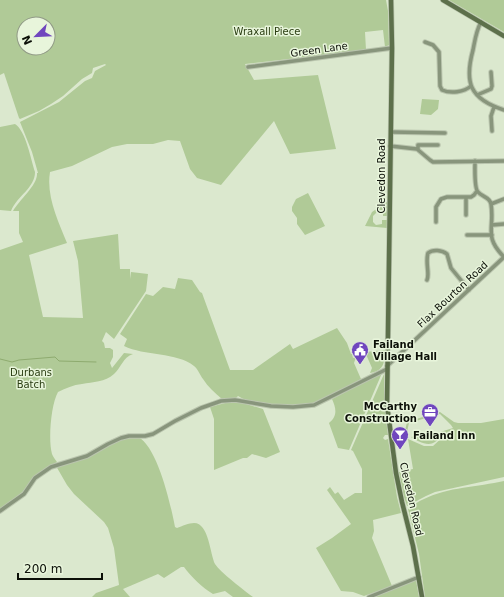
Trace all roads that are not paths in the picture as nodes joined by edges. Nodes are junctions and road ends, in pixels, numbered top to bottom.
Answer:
1 (391, 0) edge
2 (443, 0) edge
3 (481, 22) junction
4 (504, 36) edge
5 (427, 42) dead end
6 (392, 48) junction
7 (248, 67) dead end
8 (490, 72) dead end
9 (472, 86) junction
10 (477, 95) junction
11 (494, 107) junction
12 (504, 110) edge
13 (490, 129) dead end
14 (391, 132) junction
15 (445, 133) dead end
16 (438, 145) dead end
17 (390, 146) junction
18 (418, 149) junction
19 (475, 161) junction
20 (504, 161) edge
21 (478, 191) junction
22 (466, 197) junction
23 (504, 199) edge
24 (491, 204) junction
25 (465, 213) dead end
26 (434, 220) dead end
27 (492, 224) junction
28 (504, 224) edge
29 (467, 235) dead end
30 (492, 235) junction
31 (504, 257) edge
32 (429, 278) dead end
33 (469, 290) junction
34 (387, 366) junction
35 (0, 511) edge
36 (419, 577) junction
37 (369, 597) edge
38 (422, 597) edge

1 - 6 main road, Clevedon Road
2 - 3 main road
3 - 4 main road
3 - 9 street
5 - 9 street
6 - 7 street, Green Lane
6 - 14 main road, Clevedon Road
8 - 10 street
9 - 10 street
10 - 11 street
11 - 12 street
11 - 13 street
14 - 15 street
14 - 17 main road, Clevedon Road
16 - 18 street
17 - 18 street
17 - 34 main road, Clevedon Road
18 - 19 street
19 - 20 street
19 - 21 street
21 - 22 street
21 - 24 street
22 - 25 street
22 - 26 street
23 - 24 street
24 - 27 street
27 - 28 street
27 - 30 street
29 - 30 street
30 - 31 street
31 - 33 street, Flax Bourton Road
32 - 33 street
33 - 34 street, Flax Bourton Road
34 - 35 street, Flax Bourton Road
34 - 36 main road, Clevedon Road
36 - 37 street
36 - 38 main road, Clevedon Road

